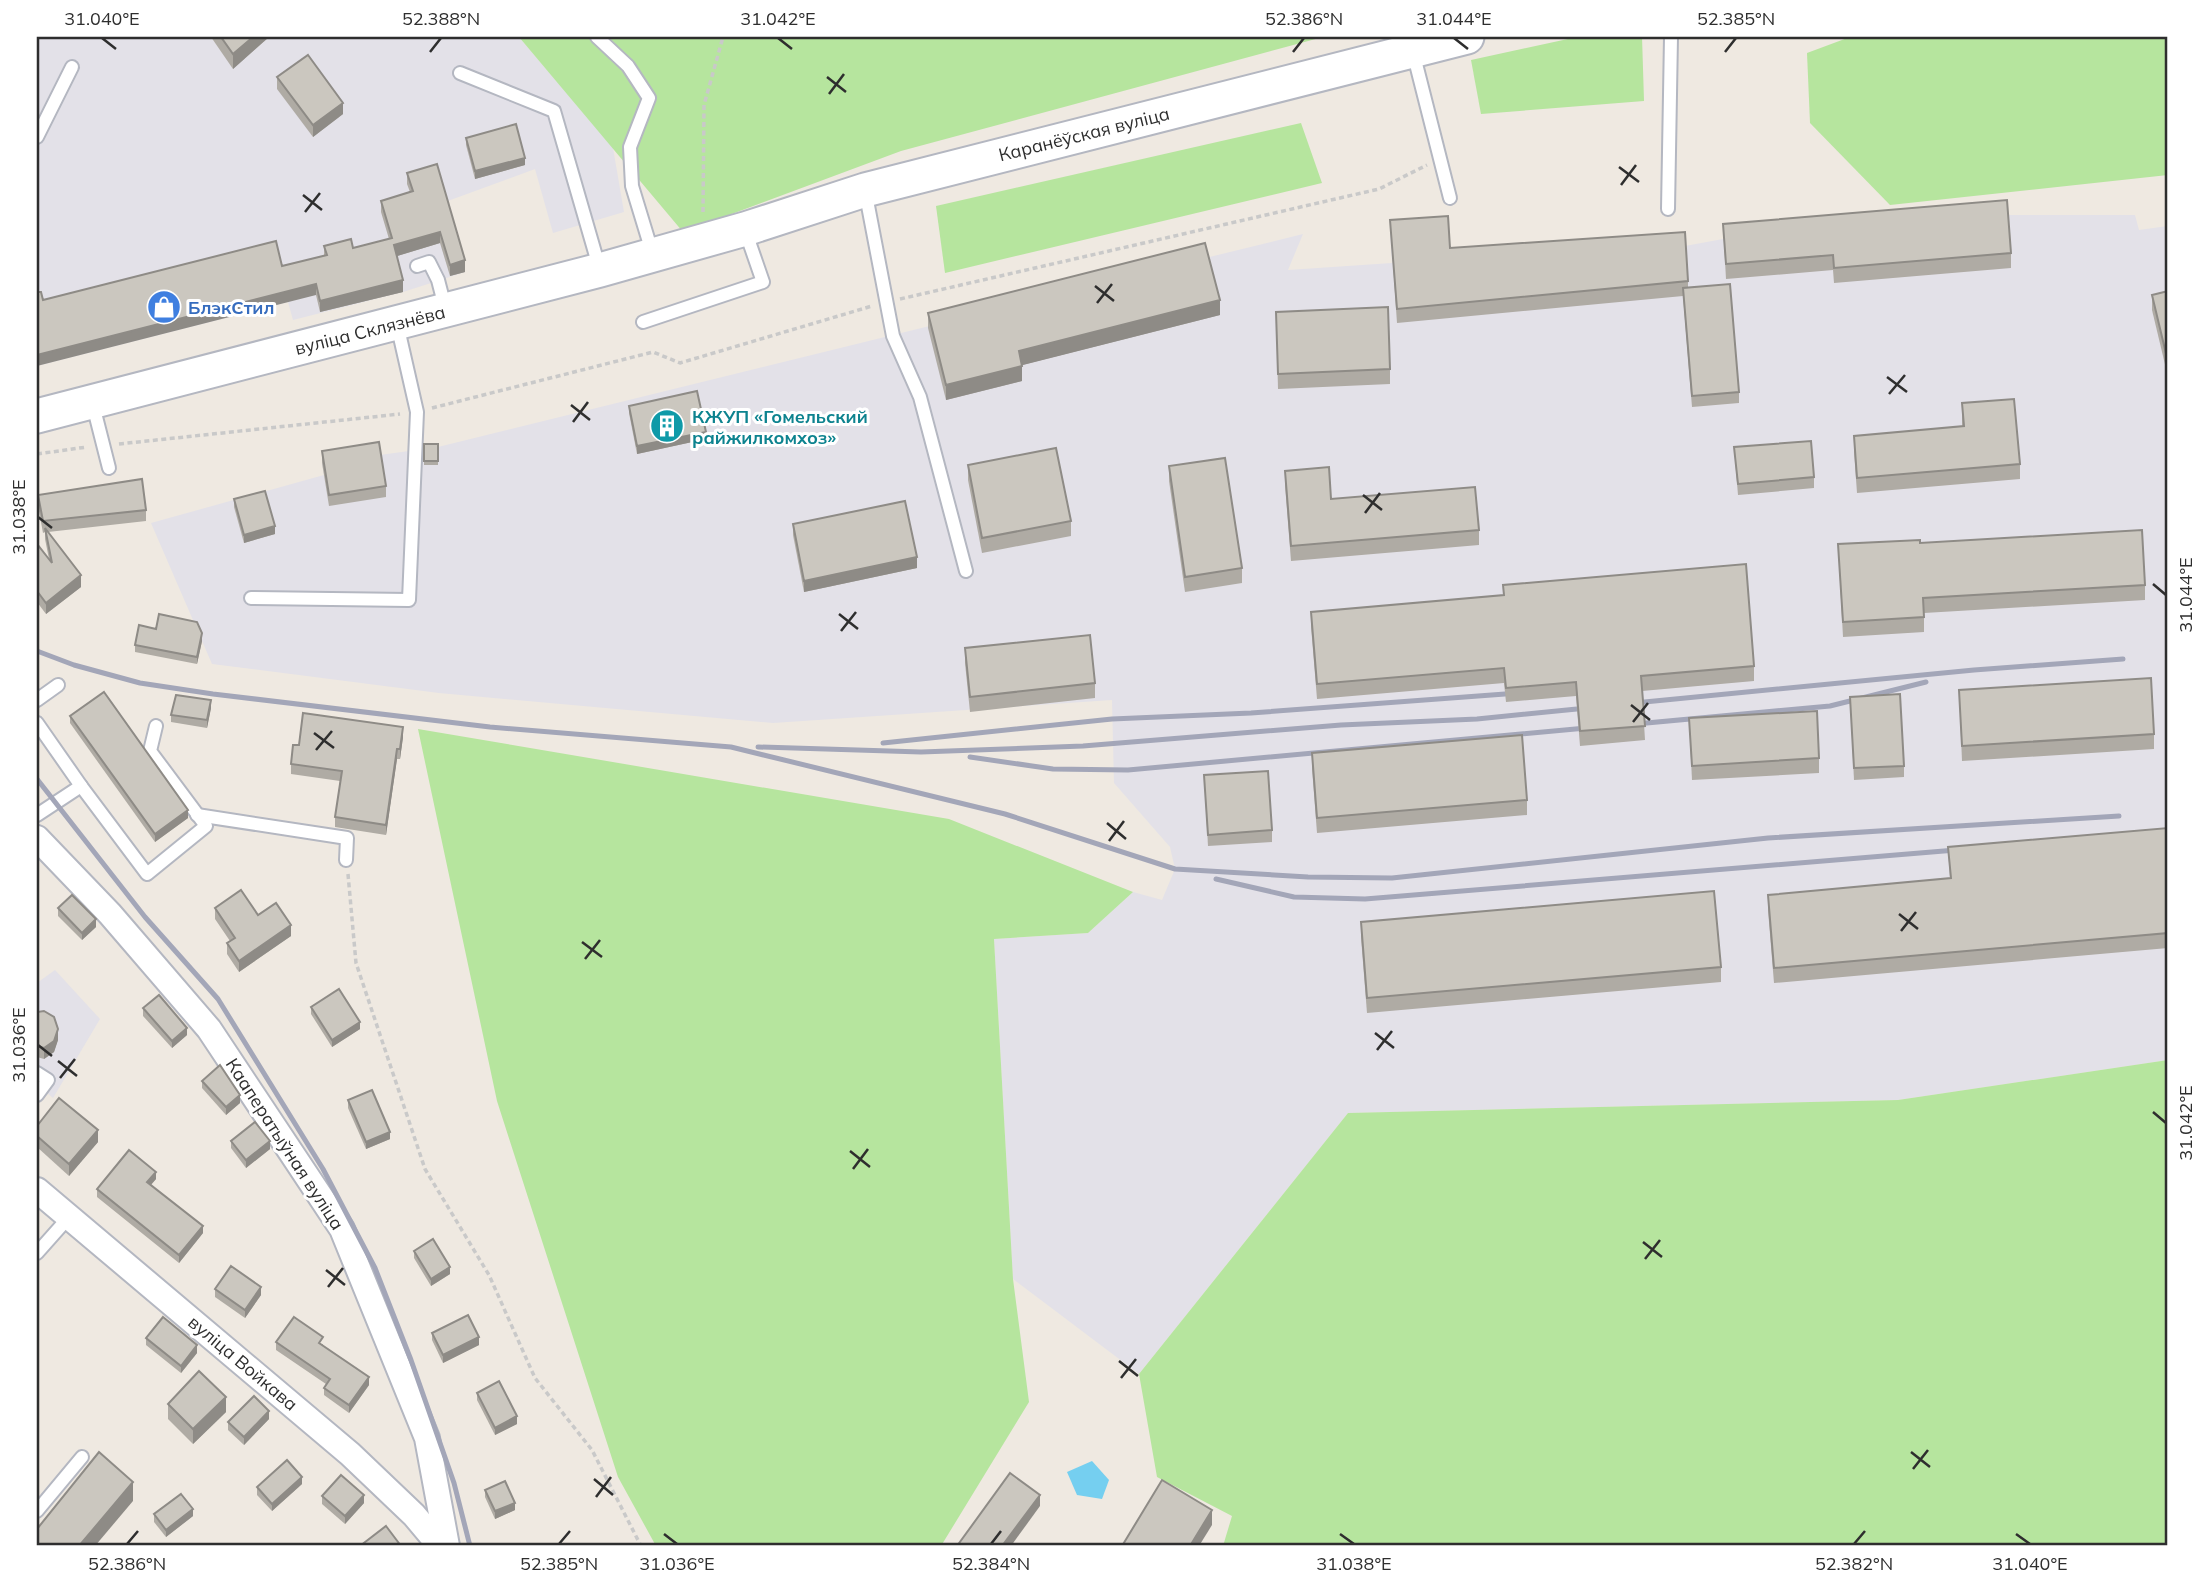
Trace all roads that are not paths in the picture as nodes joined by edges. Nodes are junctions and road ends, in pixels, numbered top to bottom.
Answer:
1 (597, 37) edge
2 (1466, 37) edge
3 (1671, 37) edge
4 (1413, 51) junction
5 (72, 67) dead end
6 (460, 73) dead end
7 (37, 137) edge
8 (865, 190) junction
9 (1450, 198) dead end
10 (1668, 209) dead end
11 (745, 229) junction
12 (703, 239) joint
13 (653, 255) junction
14 (417, 266) dead end
15 (600, 270) junction
16 (446, 311) junction
17 (643, 323) dead end
18 (397, 324) junction
19 (92, 401) junction
20 (37, 416) edge
21 (109, 468) dead end
22 (966, 571) dead end
23 (251, 598) dead end
24 (58, 685) dead end
25 (37, 700) edge
26 (37, 723) edge
27 (156, 726) dead end
28 (81, 786) junction
29 (37, 815) edge
30 (197, 815) junction
31 (37, 838) edge
32 (346, 860) road end
33 (37, 1073) edge
34 (37, 1095) edge
35 (37, 1190) edge
36 (69, 1217) junction
37 (37, 1253) edge
38 (82, 1457) dead end
39 (37, 1511) edge
40 (440, 1546) edge
41 (447, 1546) edge

1 - 13 lane
2 - 4 main road, Каранёўская вуліца
3 - 10 lane
4 - 8 main road, Каранёўская вуліца
4 - 9 lane
5 - 7 lane
6 - 15 lane
8 - 11 main road, Каранёўская вуліца
8 - 22 lane
11 - 12 main road, Каранёўская вуліца
11 - 17 lane
12 - 13 main road, вуліца Склязнёва
13 - 15 main road, вуліца Склязнёва
14 - 16 lane
15 - 16 main road, вуліца Склязнёва
16 - 18 main road, вуліца Склязнёва
18 - 19 main road, вуліца Склязнёва
18 - 23 lane
19 - 20 main road, вуліца Склязнёва
19 - 21 lane
24 - 25 lane
26 - 28 lane
27 - 30 lane
28 - 29 lane
28 - 30 lane
30 - 32 lane
31 - 41 street, Кааператыўная вуліца
33 - 34 lane
35 - 36 street, вуліца Войкава
36 - 37 lane
36 - 40 street, вуліца Войкава
38 - 39 lane

